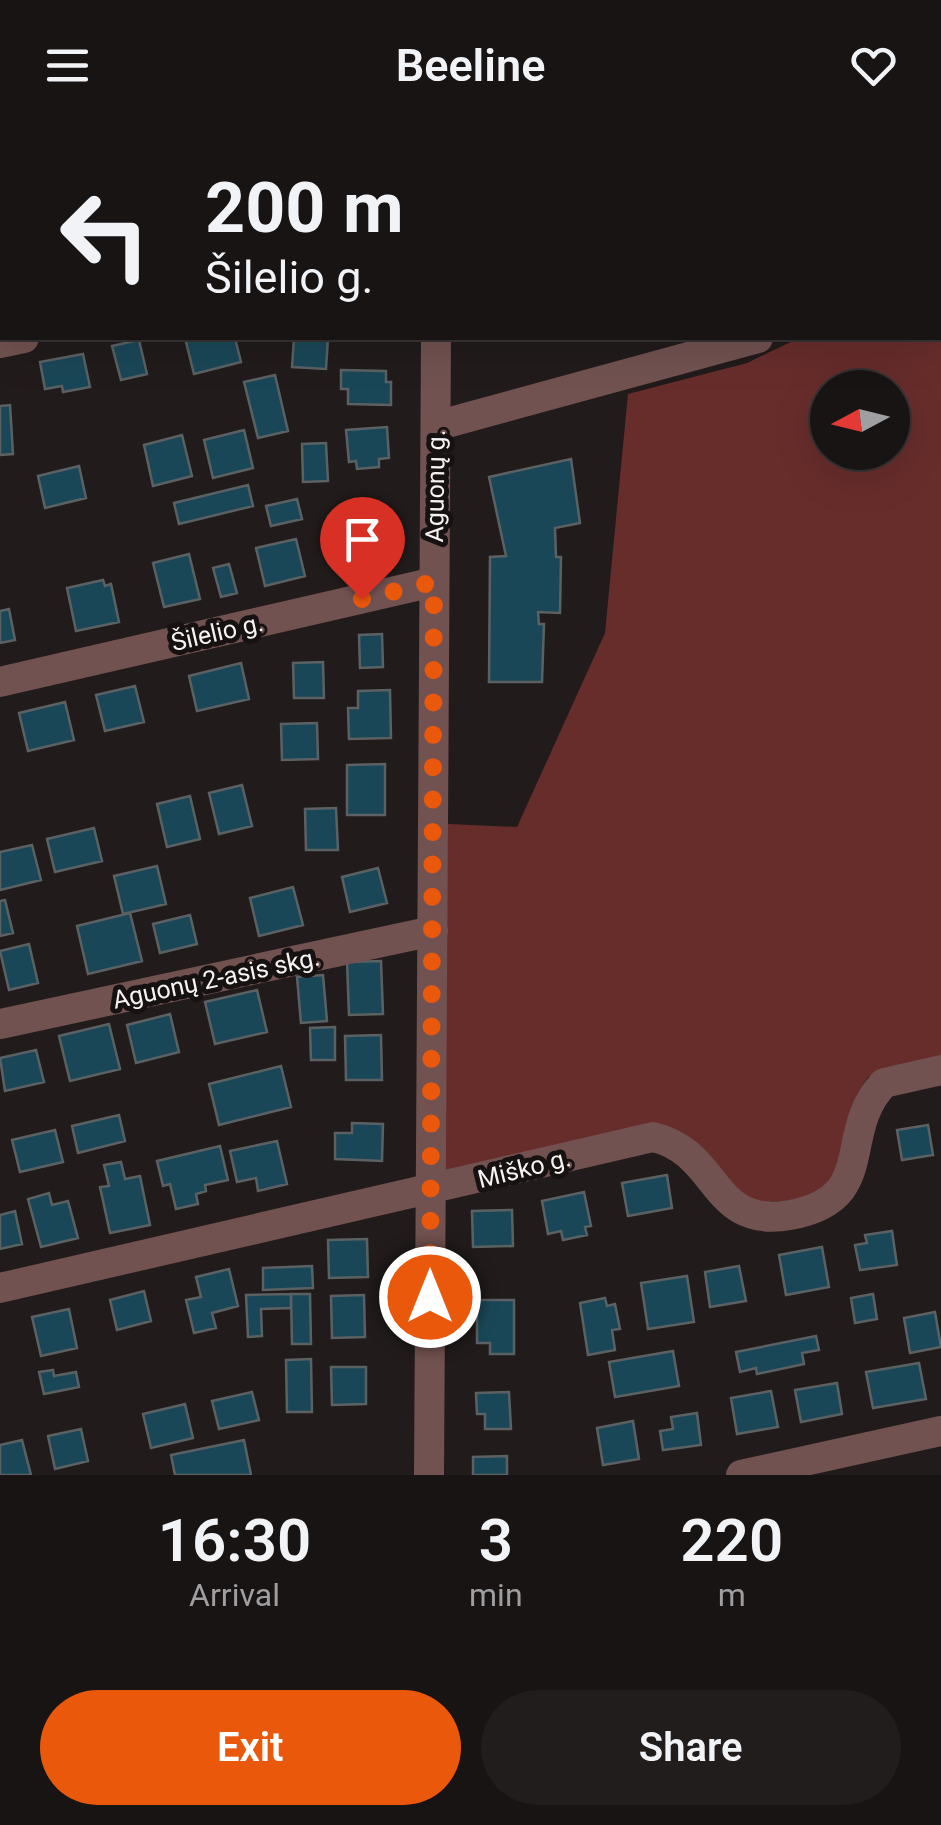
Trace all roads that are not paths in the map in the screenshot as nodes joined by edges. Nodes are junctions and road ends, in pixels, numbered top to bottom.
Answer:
1 (436, 340) edge
2 (751, 340) edge
3 (436, 426) junction
4 (434, 582) junction
5 (0, 682) edge
6 (432, 931) junction
7 (0, 1024) edge
8 (941, 1070) edge
9 (431, 1190) junction
10 (0, 1288) edge
11 (941, 1431) edge
12 (428, 1475) edge
13 (742, 1475) edge

1 - 3 street, Aguonų g.
2 - 3 street
3 - 4 street, Aguonų g.
4 - 5 street, Šilelio g.
4 - 6 street, Aguonų g.
6 - 7 street, Aguonų 2-asis skg.
6 - 9 street, Aguonų g.
8 - 9 street, Miško g.
9 - 10 street, Miško g.
9 - 12 street, Aguonų g.
11 - 13 street

